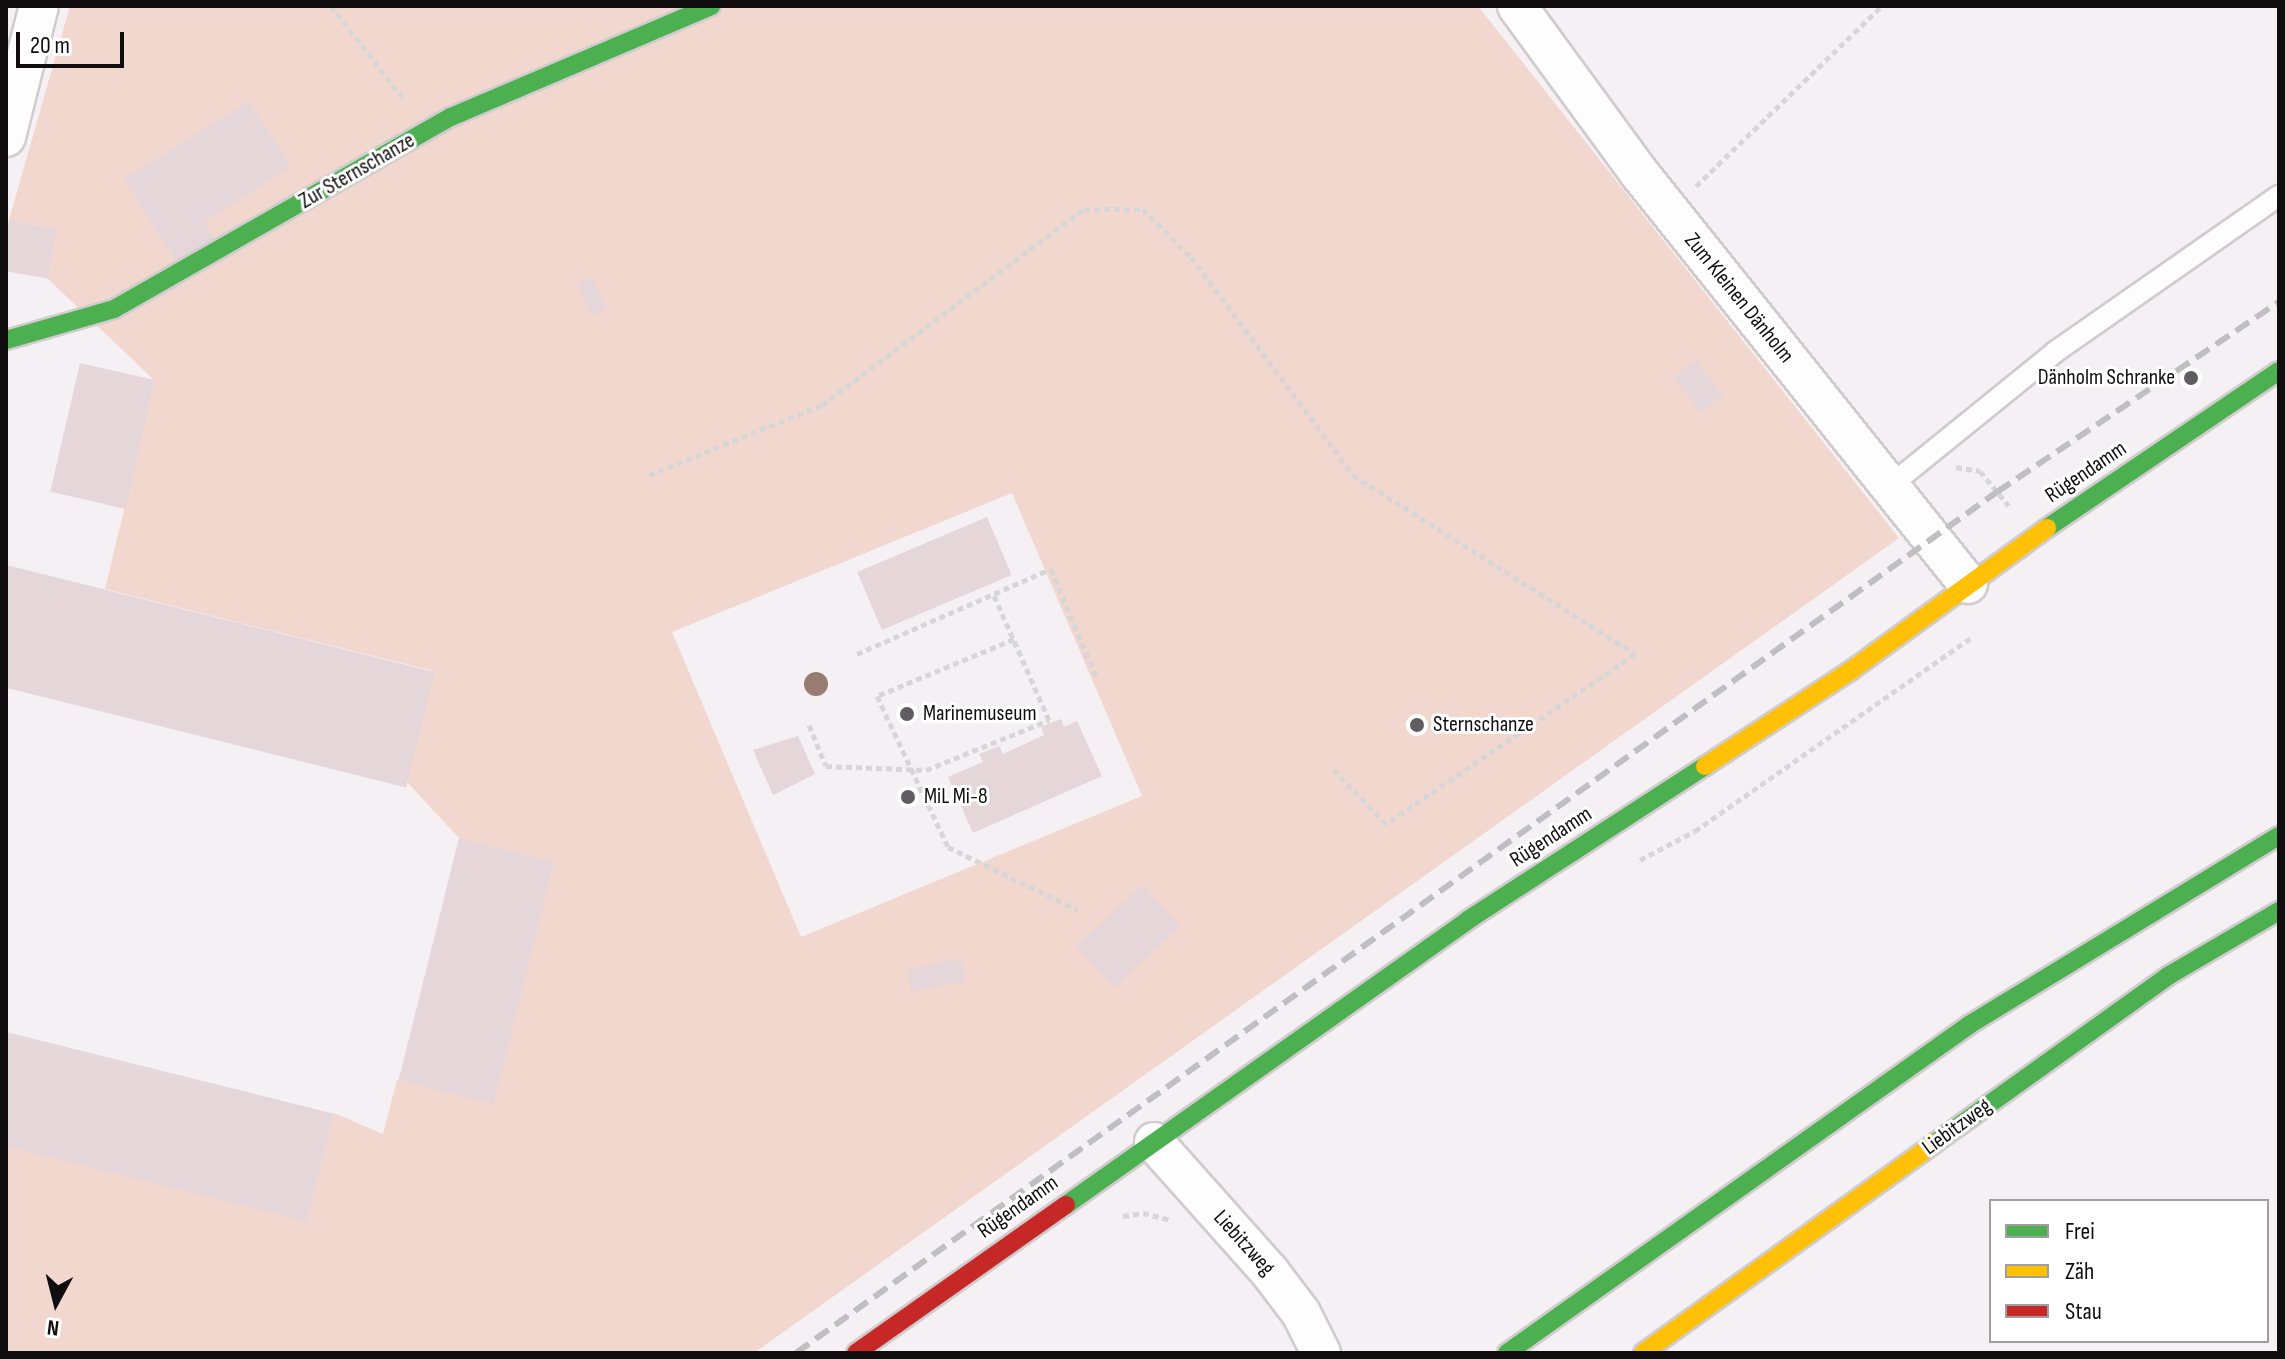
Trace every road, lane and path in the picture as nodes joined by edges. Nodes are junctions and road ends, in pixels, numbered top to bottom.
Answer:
1 (39, 6) edge
2 (331, 6) edge
3 (711, 6) edge
4 (1517, 6) edge
5 (1882, 6) edge
6 (428, 131) junction
7 (6, 137) edge
8 (2279, 196) edge
9 (1669, 211) junction
10 (6, 340) edge
11 (2279, 371) edge
12 (1904, 473) junction
13 (649, 475) dead end
14 (2014, 510) dead end
15 (1968, 584) junction
16 (993, 593) junction
17 (1014, 639) junction
18 (857, 654) dead end
19 (1097, 679) dead end
20 (1906, 686) dead end
21 (809, 725) dead end
22 (911, 770) junction
23 (1334, 770) dead end
24 (2279, 836) edge
25 (1630, 865) dead end
26 (1078, 910) dead end
27 (2279, 911) edge
28 (1154, 1142) junction
29 (856, 1353) edge
30 (1321, 1353) edge
31 (1507, 1353) edge
32 (1643, 1353) edge

1 - 7 street
2 - 6 path
3 - 6 main road, Zur Sternschanze
4 - 9 street, Zum Kleinen Dänholm
5 - 9 path
6 - 10 main road, Zur Sternschanze
8 - 12 lane
9 - 12 street, Zum Kleinen Dänholm
11 - 15 main road, Rügendamm
12 - 14 path
12 - 15 street, Zum Kleinen Dänholm
13 - 23 path
15 - 28 main road, Rügendamm
16 - 17 path
16 - 18 path
16 - 19 path
17 - 22 path
17 - 22 path
20 - 25 path
21 - 22 path
22 - 26 path
24 - 31 main road
27 - 32 main road, Liebitzweg
28 - 29 main road, Rügendamm
28 - 30 street, Liebitzweg

